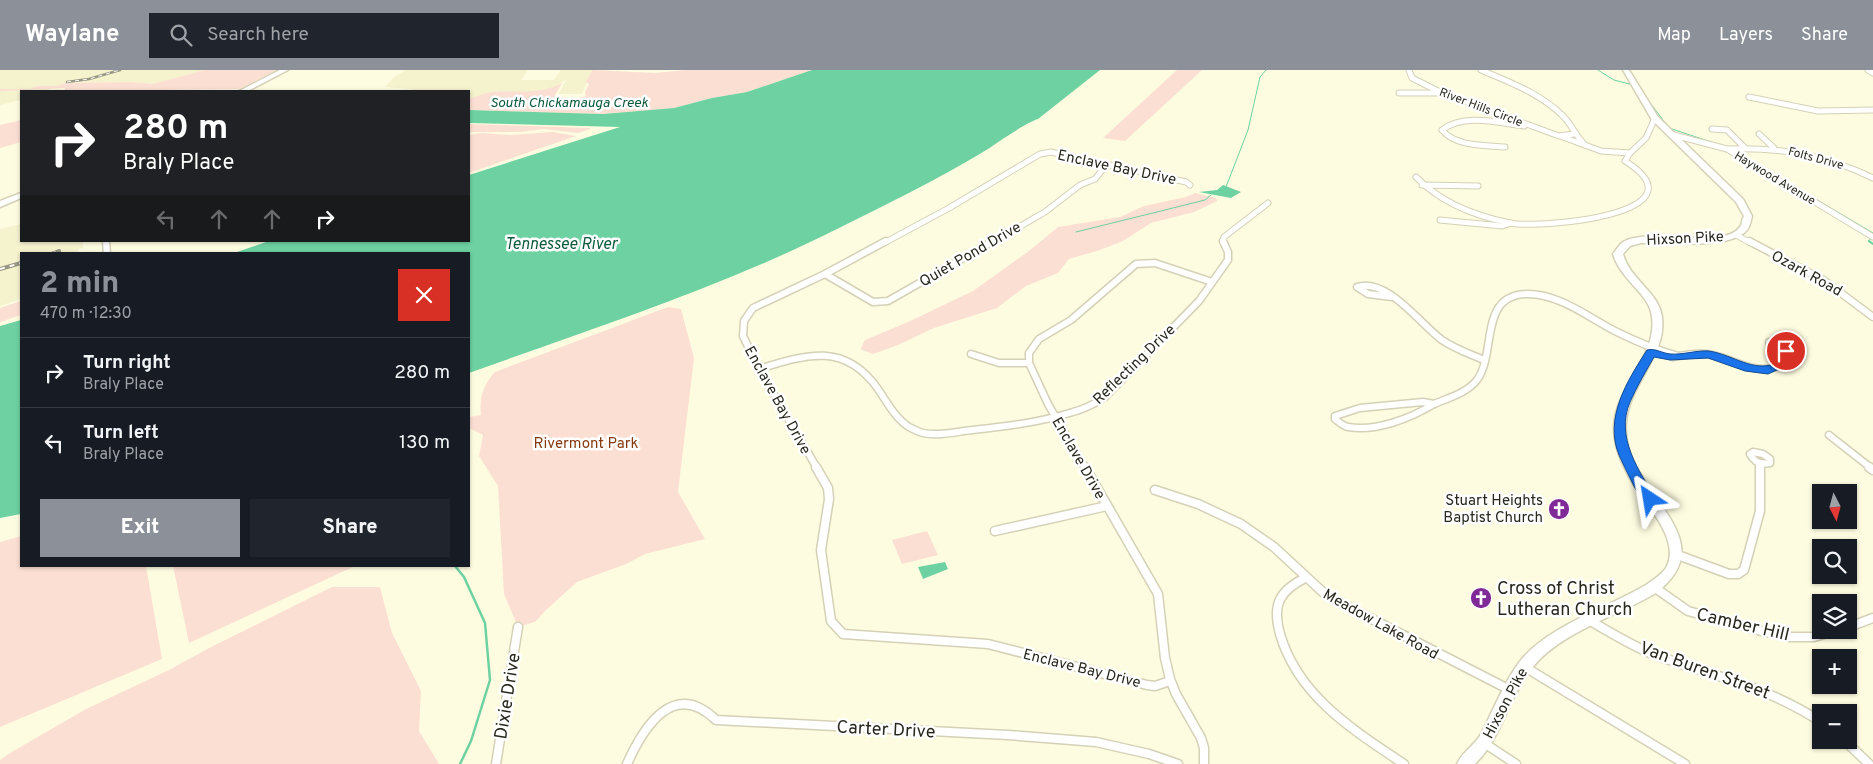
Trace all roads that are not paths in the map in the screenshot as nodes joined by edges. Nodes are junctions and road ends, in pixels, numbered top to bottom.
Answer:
1 (285, 70) edge
2 (1409, 70) edge
3 (1481, 70) edge
4 (1626, 70) edge
5 (1868, 70) edge
6 (1873, 73) edge
7 (244, 90) edge
8 (1399, 93) dead end
9 (1442, 93) junction
10 (1749, 97) dead end
11 (1873, 110) edge
12 (1655, 118) junction
13 (1537, 128) junction
14 (1712, 129) dead end
15 (1574, 134) junction
16 (1670, 134) junction
17 (1759, 134) dead end
18 (1559, 136) junction
19 (1585, 145) junction
20 (1504, 147) dead end
21 (1745, 148) junction
22 (1774, 148) junction
23 (1727, 149) junction
24 (1601, 151) junction
25 (1630, 153) junction
26 (1625, 161) junction
27 (1108, 164) junction
28 (1416, 177) dead end
29 (1873, 178) edge
30 (1190, 185) dead end
31 (1422, 185) junction
32 (1478, 186) dead end
33 (20, 195) edge
34 (1268, 203) dead end
35 (0, 204) edge
36 (1440, 220) dead end
37 (1511, 223) junction
38 (1736, 235) junction
39 (1873, 236) edge
40 (825, 274) junction
41 (1212, 282) junction
42 (1392, 297) junction
43 (1873, 317) edge
44 (1652, 350) junction
45 (970, 354) dead end
46 (1782, 354) dead end
47 (1484, 360) junction
48 (1029, 363) junction
49 (759, 369) junction
50 (1434, 404) junction
51 (1055, 416) junction
52 (1829, 435) dead end
53 (1760, 463) dead end
54 (1873, 470) edge
55 (1155, 490) dead end
56 (1107, 506) junction
57 (995, 531) dead end
58 (1675, 554) junction
59 (1305, 578) junction
60 (1654, 587) junction
61 (1873, 618) edge
62 (1589, 620) junction
63 (1857, 624) edge
64 (518, 627) dead end
65 (1812, 637) edge
66 (1523, 666) junction
67 (1170, 681) junction
68 (1510, 690) junction
69 (1812, 717) edge
70 (1484, 743) junction
71 (1853, 749) edge
72 (496, 764) edge
73 (627, 764) edge
74 (1178, 764) edge
75 (1204, 764) edge
76 (1404, 764) edge
77 (1465, 764) edge
78 (1516, 764) edge
79 (1685, 764) edge
80 (1869, 764) edge

1 - 7 main road
2 - 9 street, River Hills Circle
3 - 15 street, River Hills Circle
4 - 12 main road, Hixson Pike
5 - 6 street
8 - 9 street
9 - 13 street, River Hills Circle
10 - 11 street
12 - 16 main road, Hixson Pike
12 - 25 street
13 - 18 street, River Hills Circle
13 - 20 street
14 - 21 street
15 - 18 street, River Hills Circle
15 - 19 street, River Hills Circle
16 - 23 street, Haywood Avenue
16 - 38 main road, Hixson Pike
17 - 22 street
18 - 19 street, River Hills Circle
19 - 24 street, River Hills Circle
21 - 22 street, Folts Drive
21 - 23 street, Folts Drive
22 - 29 street, Folts Drive
23 - 39 street, Haywood Avenue
24 - 25 street, River Hills Circle
24 - 26 street, River Hills Circle
25 - 26 street
26 - 37 street, River Hills Circle
27 - 30 street, Enclave Bay Drive
27 - 40 street, Enclave Bay Drive
27 - 40 street, Quiet Pond Drive
28 - 31 street
31 - 32 street
31 - 37 street
33 - 35 main road
34 - 41 street, Reflecting Drive
36 - 37 street
38 - 43 street, Ozark Road
38 - 44 main road, Hixson Pike
40 - 49 street, Enclave Bay Drive
41 - 48 street
41 - 51 street, Reflecting Drive
42 - 42 street
42 - 47 street
44 - 46 street
44 - 47 street
44 - 58 main road, Hixson Pike
45 - 48 street
47 - 50 street
48 - 51 street, Enclave Drive
49 - 51 street, Reflecting Drive
49 - 67 street, Enclave Bay Drive
50 - 50 street
51 - 56 street, Enclave Drive
52 - 54 street
53 - 58 street
55 - 59 street, Meadow Lake Road
56 - 57 street
56 - 67 street, Enclave Drive
58 - 60 main road, Hixson Pike
59 - 68 street, Meadow Lake Road
59 - 76 street
60 - 62 main road, Hixson Pike
60 - 65 street, Camber Hill
61 - 63 street
62 - 66 main road, Hixson Pike
62 - 69 street, Van Buren Street
64 - 72 street, Dixie Drive
66 - 68 main road, Hixson Pike
66 - 79 street
67 - 75 street, Enclave Drive
68 - 70 main road, Hixson Pike
70 - 77 main road, Hixson Pike
70 - 78 street
71 - 80 street
73 - 74 street, Carter Drive

